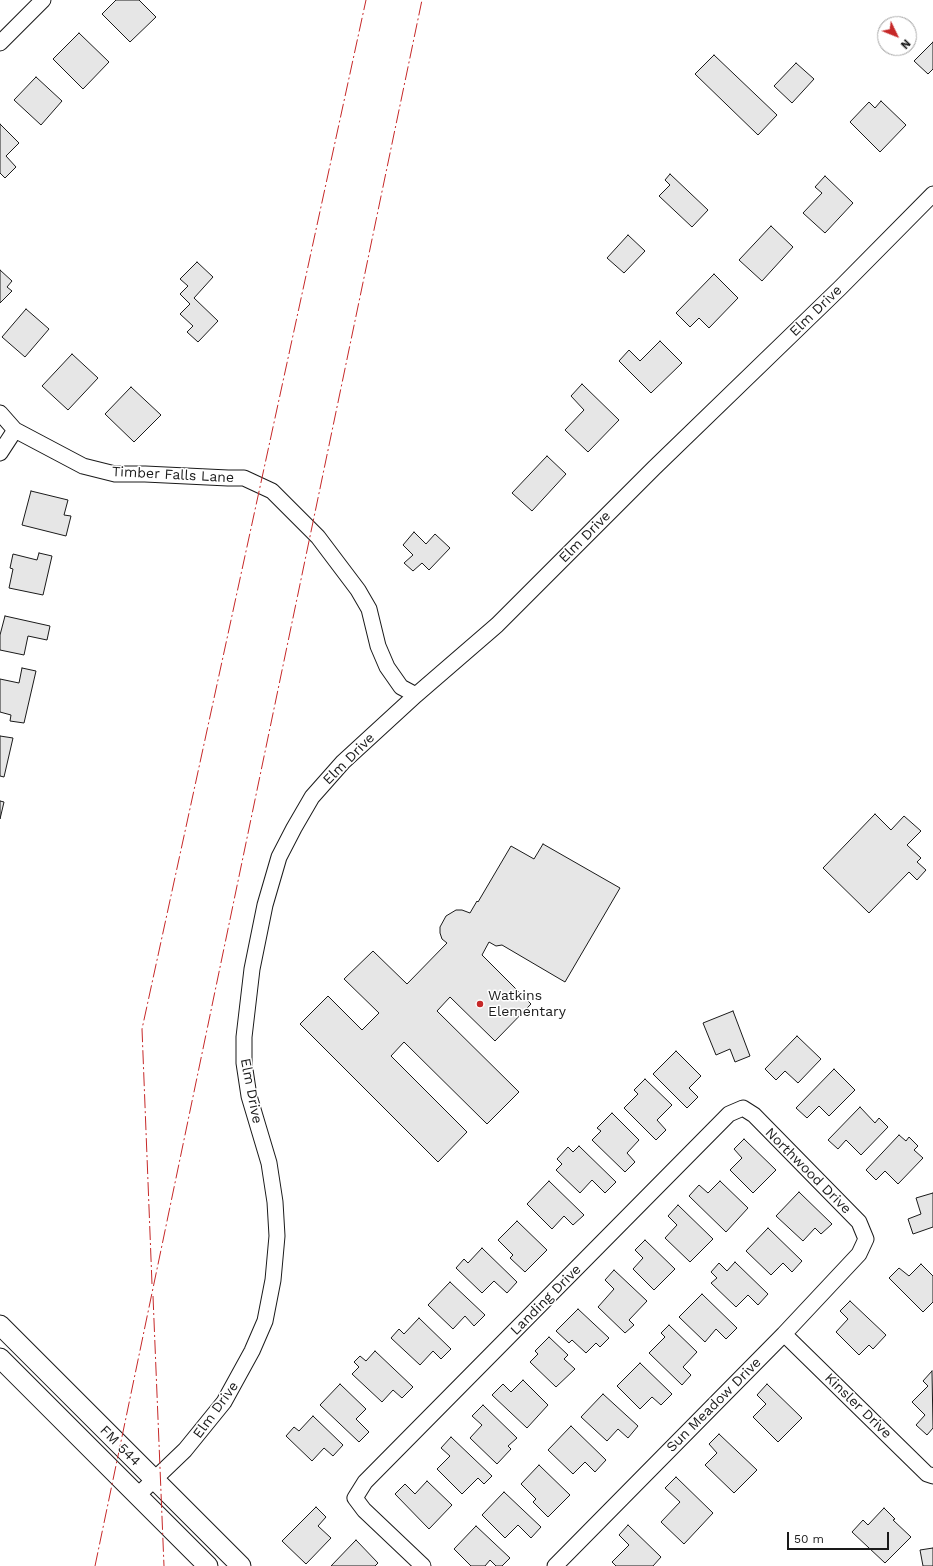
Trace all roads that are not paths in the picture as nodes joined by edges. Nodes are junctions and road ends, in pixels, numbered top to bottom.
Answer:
1 (43, 0) edge
2 (0, 43) edge
3 (933, 194) edge
4 (0, 413) edge
5 (15, 430) junction
6 (0, 453) edge
7 (416, 695) junction
8 (743, 1108) joint
9 (866, 1239) joint
10 (0, 1325) edge
11 (784, 1334) junction
12 (0, 1358) edge
13 (933, 1476) edge
14 (153, 1480) junction
15 (137, 1496) junction
16 (208, 1566) edge
17 (241, 1566) edge
18 (423, 1566) edge
19 (555, 1566) edge

1 - 2 street
3 - 7 street, Elm Drive
4 - 5 street, Timber Falls Lane
5 - 6 street
5 - 7 street, Timber Falls Lane
7 - 14 street, Elm Drive
8 - 9 street, Northwood Drive
8 - 18 street, Landing Drive
9 - 11 street, Sun Meadow Drive
10 - 14 main road, FM 544
11 - 13 street, Kinsler Drive
11 - 19 street, Sun Meadow Drive
12 - 15 main road, FM 544
14 - 15 street, Elm Drive
14 - 17 main road, FM 544
15 - 16 main road, FM 544

